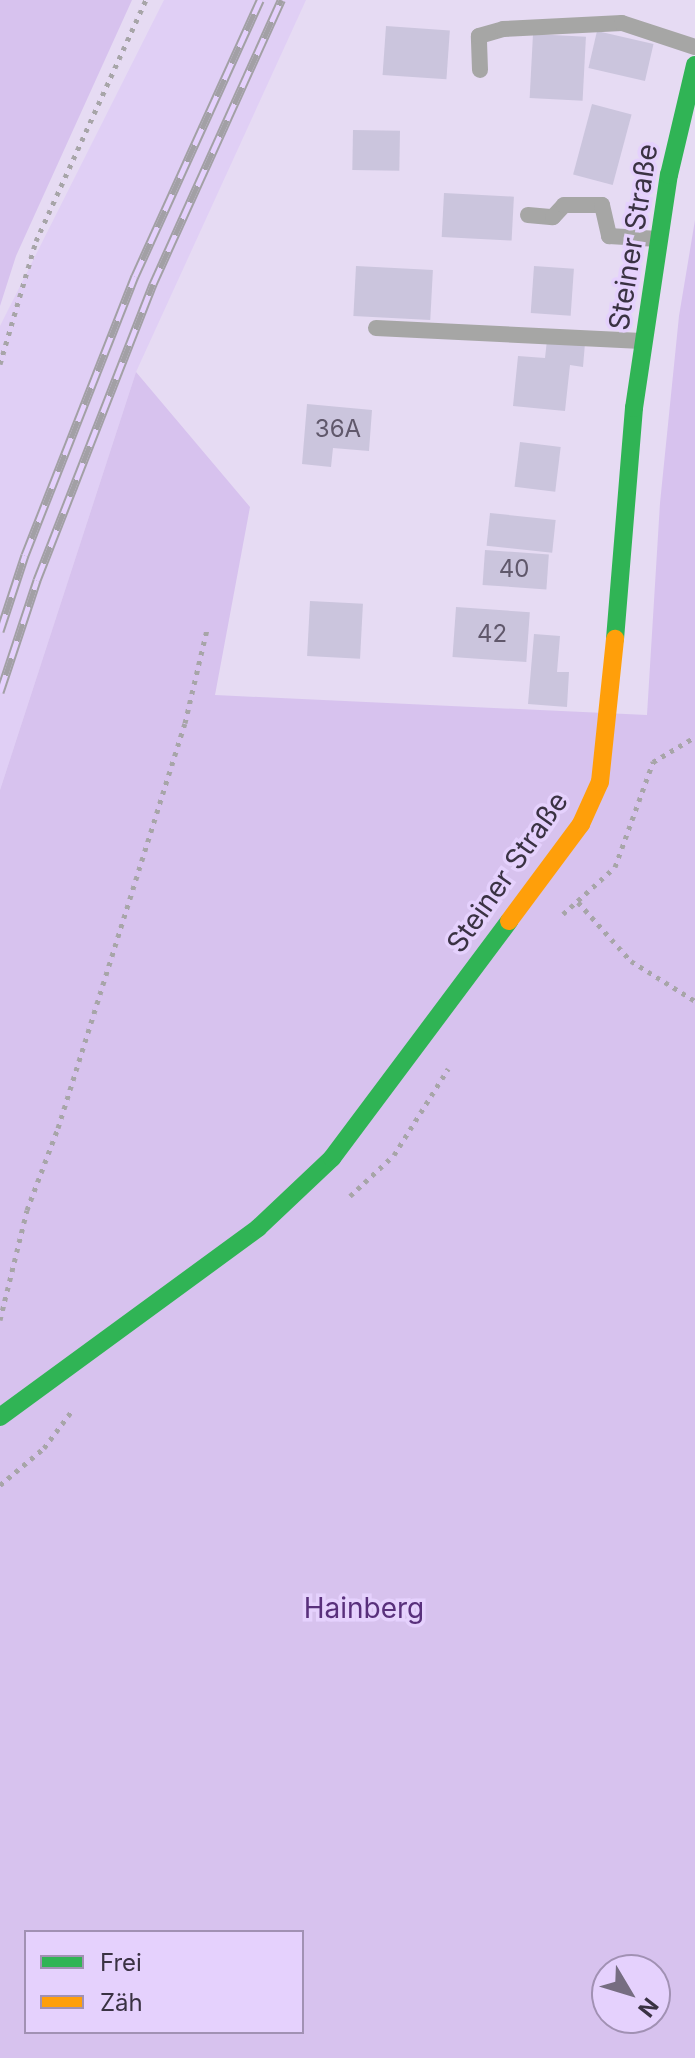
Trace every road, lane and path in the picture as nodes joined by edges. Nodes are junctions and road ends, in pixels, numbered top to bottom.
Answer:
1 (146, 0) edge
2 (695, 47) edge
3 (695, 65) edge
4 (480, 70) dead end
5 (528, 215) dead end
6 (659, 239) junction
7 (376, 328) dead end
8 (644, 341) junction
9 (0, 364) edge
10 (207, 629) dead end
11 (695, 737) edge
12 (623, 844) dead end
13 (578, 902) dead end
14 (695, 1001) edge
15 (0, 1320) edge
16 (0, 1417) edge

1 - 9 path
2 - 4 lane
3 - 6 street, Steiner Straße
5 - 6 lane
6 - 8 street, Steiner Straße
7 - 8 lane
8 - 16 street, Steiner Straße
10 - 15 path
11 - 12 path
13 - 14 path

